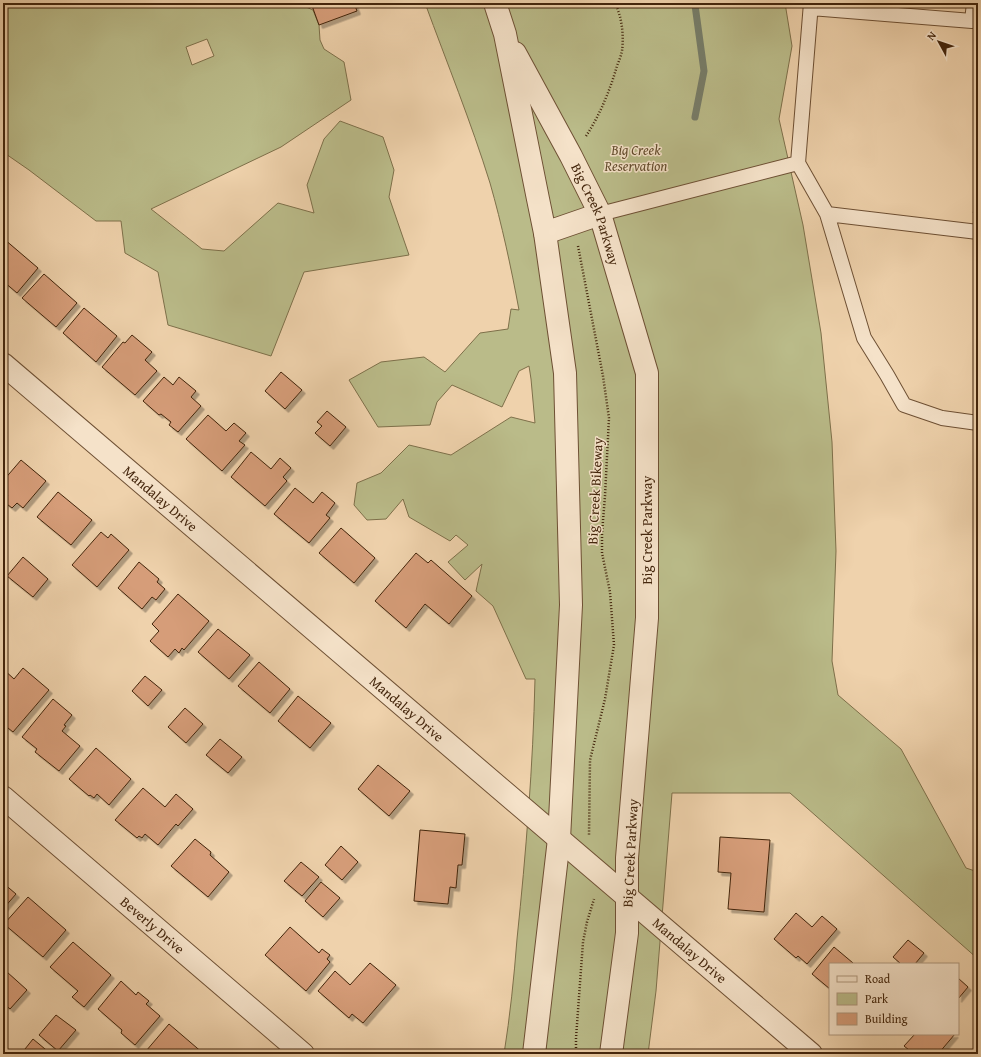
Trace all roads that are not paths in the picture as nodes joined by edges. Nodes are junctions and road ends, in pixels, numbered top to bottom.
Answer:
1 (495, 3) edge
2 (974, 3) edge
3 (811, 5) edge
4 (506, 34) junction
5 (798, 163) junction
6 (600, 214) junction
7 (827, 214) junction
8 (975, 231) edge
9 (545, 233) junction
10 (3, 364) edge
11 (978, 423) edge
12 (3, 797) edge
13 (559, 839) junction
14 (627, 897) junction
15 (303, 1054) edge
16 (534, 1054) edge
17 (611, 1054) edge
18 (811, 1054) edge

1 - 4 street, Big Creek Parkway
2 - 3 lane
3 - 5 lane
4 - 6 street, Big Creek Parkway
4 - 9 street, Big Creek Parkway
5 - 6 lane
5 - 7 lane
6 - 9 street
6 - 14 street, Big Creek Parkway
7 - 8 lane
7 - 11 lane
9 - 13 street, Big Creek Parkway
10 - 13 street, Mandalay Drive
12 - 15 street, Beverly Drive
13 - 14 street, Mandalay Drive
13 - 16 street, Big Creek Parkway
14 - 17 street, Big Creek Parkway
14 - 18 street, Mandalay Drive

